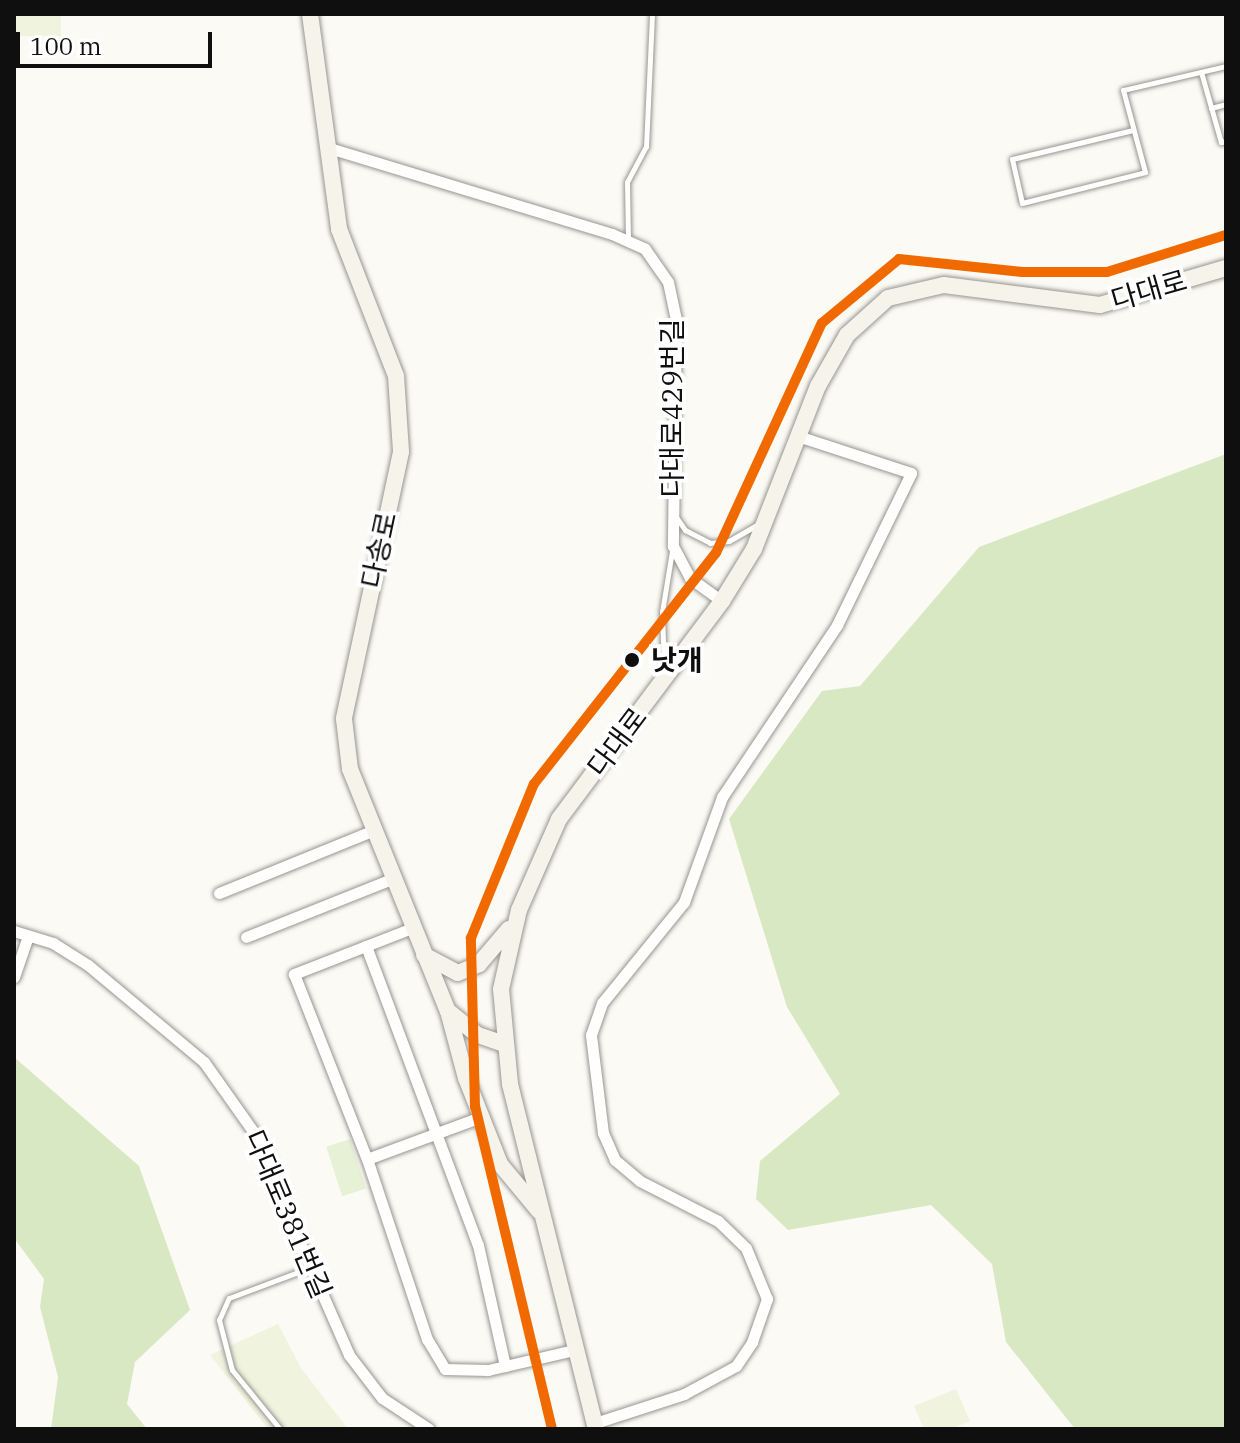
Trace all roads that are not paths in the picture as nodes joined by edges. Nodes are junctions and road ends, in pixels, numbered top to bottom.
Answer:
1 (310, 14) edge
2 (652, 14) edge
3 (1226, 66) edge
4 (1201, 72) junction
5 (1226, 104) edge
6 (1211, 108) junction
7 (1133, 130) junction
8 (1226, 141) edge
9 (326, 147) junction
10 (628, 241) junction
11 (1226, 268) edge
12 (801, 437) junction
13 (671, 511) junction
14 (764, 522) junction
15 (673, 546) junction
16 (722, 601) junction
17 (664, 679) junction
18 (372, 831) junction
19 (392, 879) junction
20 (219, 893) dead end
21 (519, 910) junction
22 (412, 928) junction
23 (14, 931) edge
24 (28, 936) junction
25 (246, 937) dead end
26 (366, 946) junction
27 (423, 954) junction
28 (14, 977) edge
29 (448, 1011) junction
30 (504, 1044) junction
31 (483, 1116) junction
32 (435, 1134) junction
33 (367, 1159) junction
34 (541, 1214) junction
35 (310, 1268) junction
36 (578, 1349) junction
37 (505, 1366) junction
38 (596, 1426) edge
39 (280, 1429) edge
40 (429, 1429) edge

1 - 9 main road, 다송로
2 - 10 lane
3 - 4 lane
4 - 6 lane
4 - 7 lane
5 - 6 lane
6 - 8 lane
7 - 7 lane
9 - 10 street, 다대로429번길
9 - 18 main road, 다송로
10 - 13 street, 다대로429번길
11 - 12 main road, 다대로
12 - 14 main road, 다대로
12 - 38 street
13 - 14 lane
13 - 15 street, 다대로429번길
14 - 16 main road, 다대로
15 - 16 street, 다대로429번길
15 - 17 lane
16 - 17 main road, 다대로
17 - 21 main road, 다대로
18 - 19 main road, 다송로
18 - 20 street
19 - 22 main road, 다송로
19 - 25 street
21 - 27 main road
21 - 30 main road, 다대로
22 - 26 street
22 - 27 main road, 다송로
23 - 24 street, 다대로381번길
24 - 28 street
24 - 35 street, 다대로381번길
26 - 32 street
26 - 33 street
27 - 29 main road, 다송로
29 - 30 main road, 다송로
29 - 31 main road
30 - 34 main road, 다대로
31 - 32 street
31 - 34 main road
32 - 33 street
32 - 37 street
33 - 37 street
34 - 36 main road, 다대로
35 - 39 lane
35 - 40 street, 다대로381번길
36 - 37 street
36 - 38 main road, 다대로

